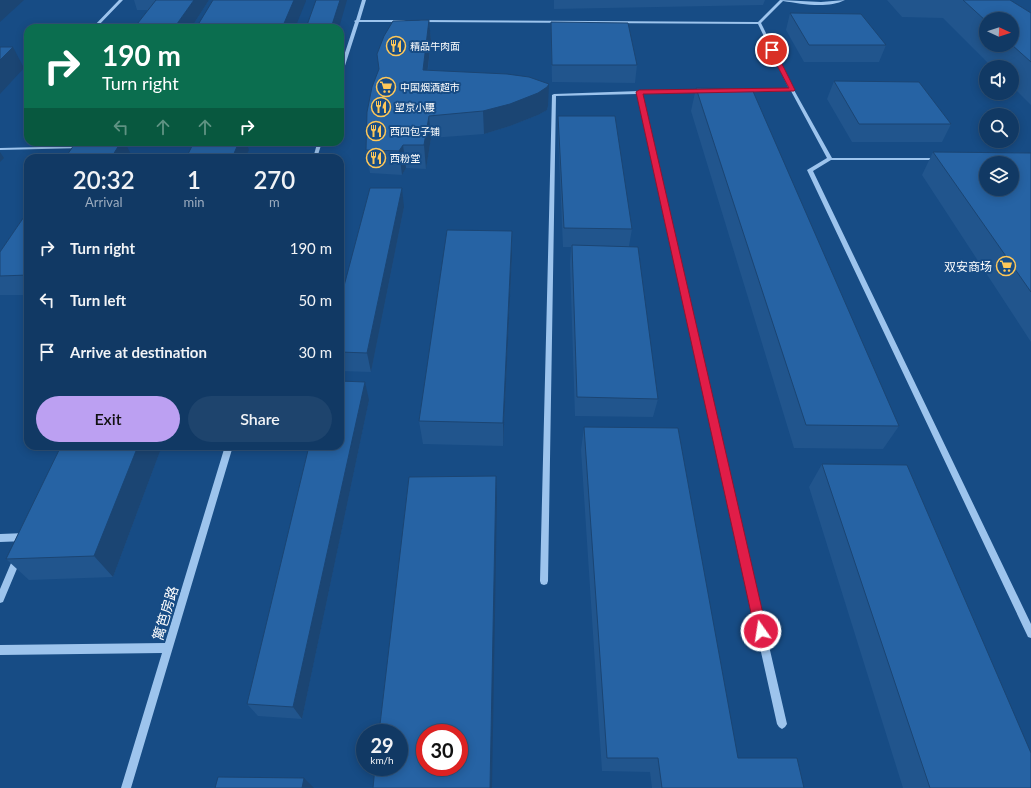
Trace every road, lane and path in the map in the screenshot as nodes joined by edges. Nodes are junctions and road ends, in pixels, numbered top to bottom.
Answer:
1 (121, 0) edge
2 (364, 0) edge
3 (783, 0) edge
4 (802, 0) edge
5 (843, 0) edge
6 (807, 4) junction
7 (356, 21) junction
8 (412, 21) edge
9 (420, 21) edge
10 (759, 23) junction
11 (98, 24) edge
12 (344, 62) edge
13 (792, 90) junction
14 (708, 91) edge
15 (739, 91) edge
16 (639, 92) junction
17 (144, 146) edge
18 (88, 147) edge
19 (112, 147) edge
20 (0, 149) edge
21 (830, 159) junction
22 (946, 159) edge
23 (228, 450) edge
24 (0, 538) edge
25 (544, 580) dead end
26 (0, 599) edge
27 (1031, 634) edge
28 (169, 648) junction
29 (0, 650) edge
30 (782, 724) dead end
31 (126, 788) edge

1 - 11 street
2 - 7 street
3 - 6 street
3 - 10 street
4 - 6 street
5 - 6 street
7 - 8 street
7 - 12 street
9 - 10 street
10 - 13 street
13 - 15 street
13 - 21 street
14 - 16 street
16 - 25 street
16 - 30 street
17 - 19 street
18 - 20 street
21 - 22 street
21 - 27 street
23 - 28 street, 篱笆房路
24 - 26 street
28 - 29 street
28 - 31 street, 篱笆房路

